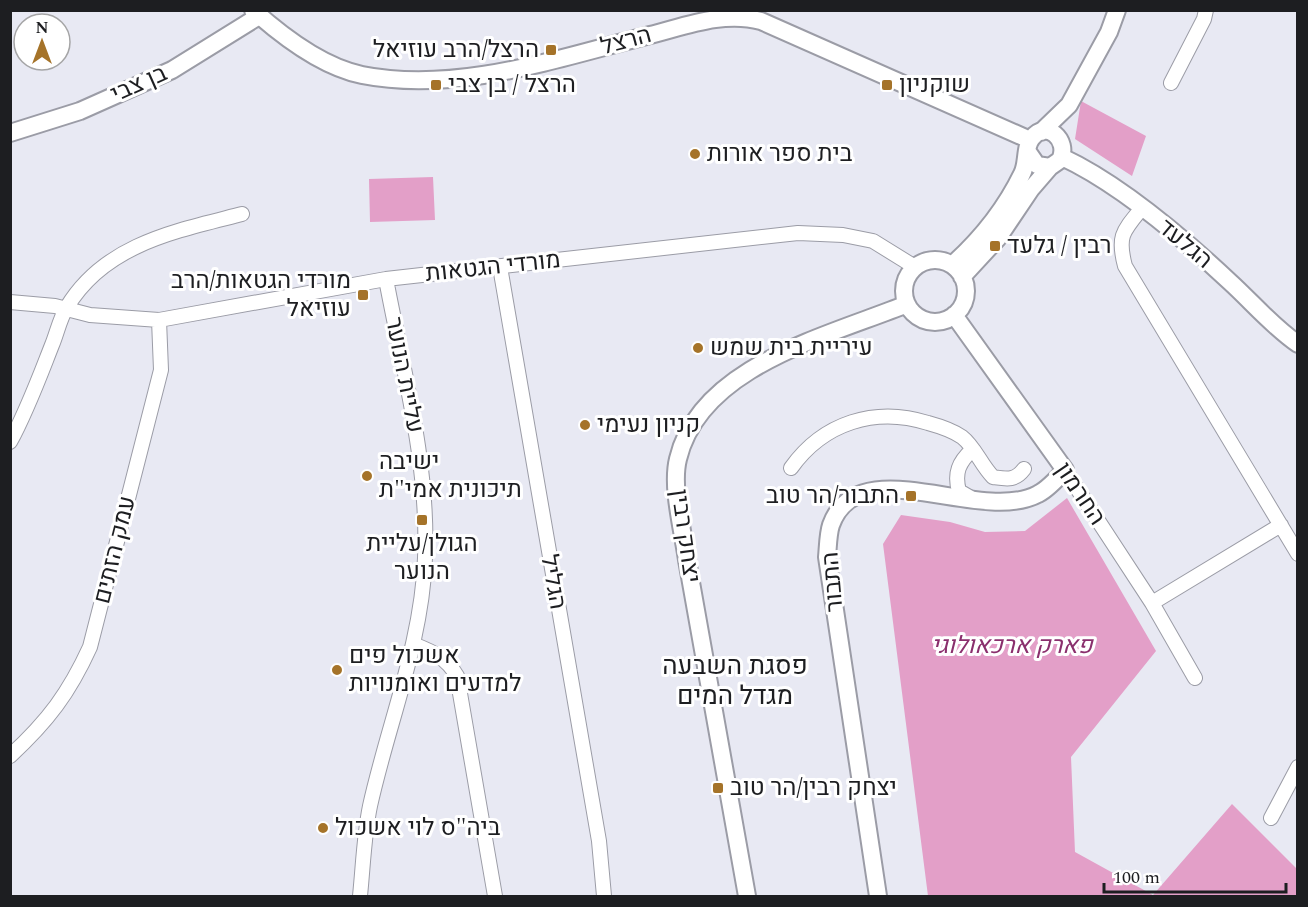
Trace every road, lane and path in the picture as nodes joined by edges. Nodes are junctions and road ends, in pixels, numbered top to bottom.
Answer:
1 (1117, 10) edge
2 (1206, 10) edge
3 (256, 13) edge
4 (743, 13) edge
5 (1171, 83) dead end
6 (1069, 105) junction
7 (10, 133) edge
8 (1033, 141) junction
9 (1058, 155) junction
10 (1142, 208) junction
11 (242, 214) dead end
12 (500, 267) junction
13 (915, 267) junction
14 (957, 271) junction
15 (386, 279) junction
16 (10, 302) edge
17 (907, 304) junction
18 (66, 309) junction
19 (954, 315) junction
20 (159, 320) junction
21 (1298, 344) edge
22 (25, 415) junction
23 (10, 417) edge
24 (10, 442) edge
25 (972, 450) junction
26 (791, 468) dead end
27 (1024, 469) dead end
28 (1065, 470) junction
29 (978, 502) junction
30 (1281, 525) junction
31 (1298, 554) edge
32 (1152, 603) junction
33 (413, 644) junction
34 (1195, 678) dead end
35 (10, 756) edge
36 (1298, 767) edge
37 (1271, 818) dead end
38 (360, 897) edge
39 (495, 897) edge
40 (604, 897) edge
41 (747, 897) edge
42 (878, 897) edge

1 - 6 street
2 - 5 street
3 - 4 street, הרצל
3 - 7 street, בן צבי
4 - 8 street, הרצל
6 - 8 street
6 - 9 street
8 - 9 street
8 - 9 street
8 - 14 street
9 - 10 street, הגלעד
9 - 14 street
10 - 21 street, הגלעד
10 - 30 street
11 - 18 street
12 - 13 street, מורדי הגטאות
12 - 15 street, מורדי הגטאות
12 - 40 street, הגליל
13 - 14 street
13 - 17 street
14 - 19 street
15 - 20 street, מורדי הגטאות
15 - 33 street, עליית הנוער
16 - 18 street, מורדי הגטאות
17 - 19 street
17 - 41 street, יצחק רבין
18 - 20 street, מורדי הגטאות
18 - 22 street
19 - 28 street, החרמון
20 - 35 street, עמק הזתים
22 - 23 street
22 - 24 street
25 - 26 street
25 - 27 street
25 - 29 street
28 - 29 street, התבור
28 - 32 street, החרמון
29 - 42 street, התבור
30 - 31 street
30 - 32 street
32 - 34 street, החרמון
33 - 38 street, עליית הנוער
33 - 39 street
36 - 37 street

